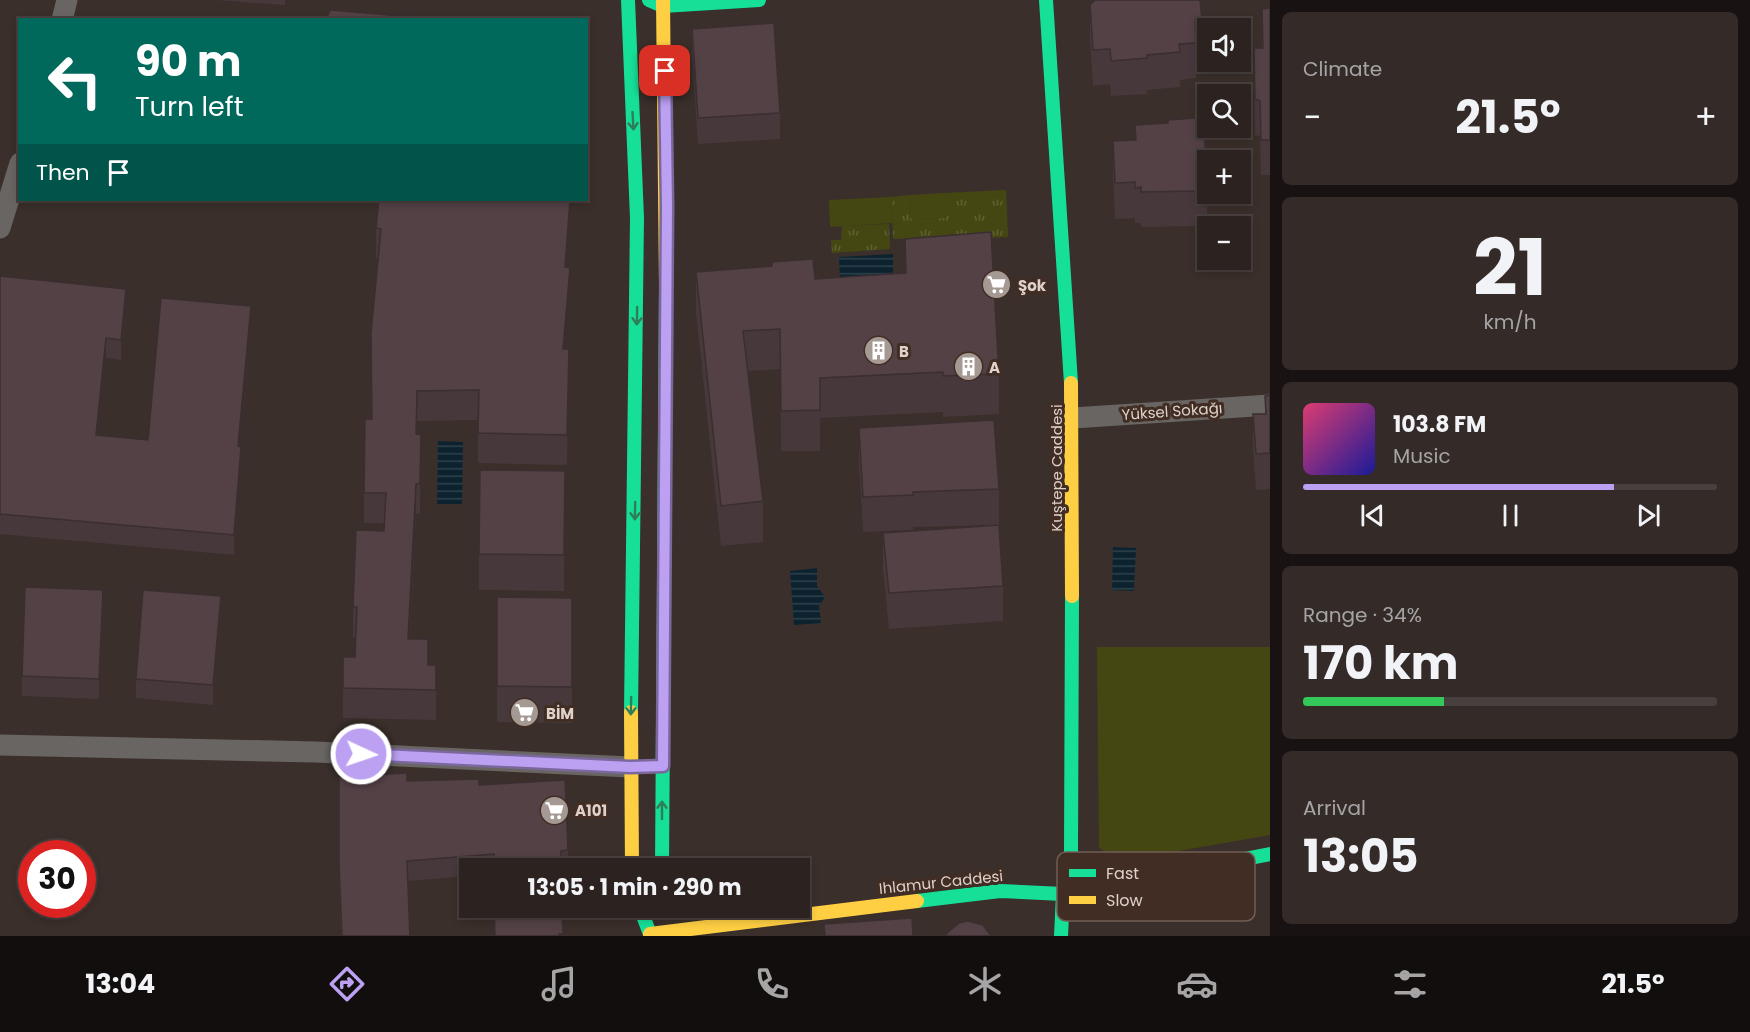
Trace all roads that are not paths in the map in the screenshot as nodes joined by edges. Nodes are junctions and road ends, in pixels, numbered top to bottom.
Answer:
1 (67, 0) edge
2 (628, 0) edge
3 (649, 0) edge
4 (759, 0) edge
5 (1046, 0) edge
6 (663, 3) edge
7 (62, 18) edge
8 (18, 170) edge
9 (0, 228) edge
10 (1270, 405) edge
11 (1073, 418) junction
12 (0, 745) edge
13 (646, 767) junction
14 (1071, 852) edge
15 (1270, 854) edge
16 (1255, 857) edge
17 (633, 858) edge
18 (660, 858) edge
19 (1057, 894) edge
20 (644, 918) edge
21 (654, 918) edge
22 (1062, 921) edge
23 (650, 935) edge
24 (1061, 936) edge

1 - 7 street
2 -> 13 street
3 - 6 street
4 - 6 street
5 - 11 street, Kuştepe Caddesi
6 - 13 street
8 - 9 street
10 - 11 street, Yüksel Sokağı
11 - 14 street, Kuştepe Caddesi
12 - 13 street
13 - 17 street
18 -> 13 street
15 - 16 street, Ihlamur Caddesi
19 - 23 street, Ihlamur Caddesi
20 - 23 street
21 - 23 street
22 - 24 street, Kuştepe Caddesi

